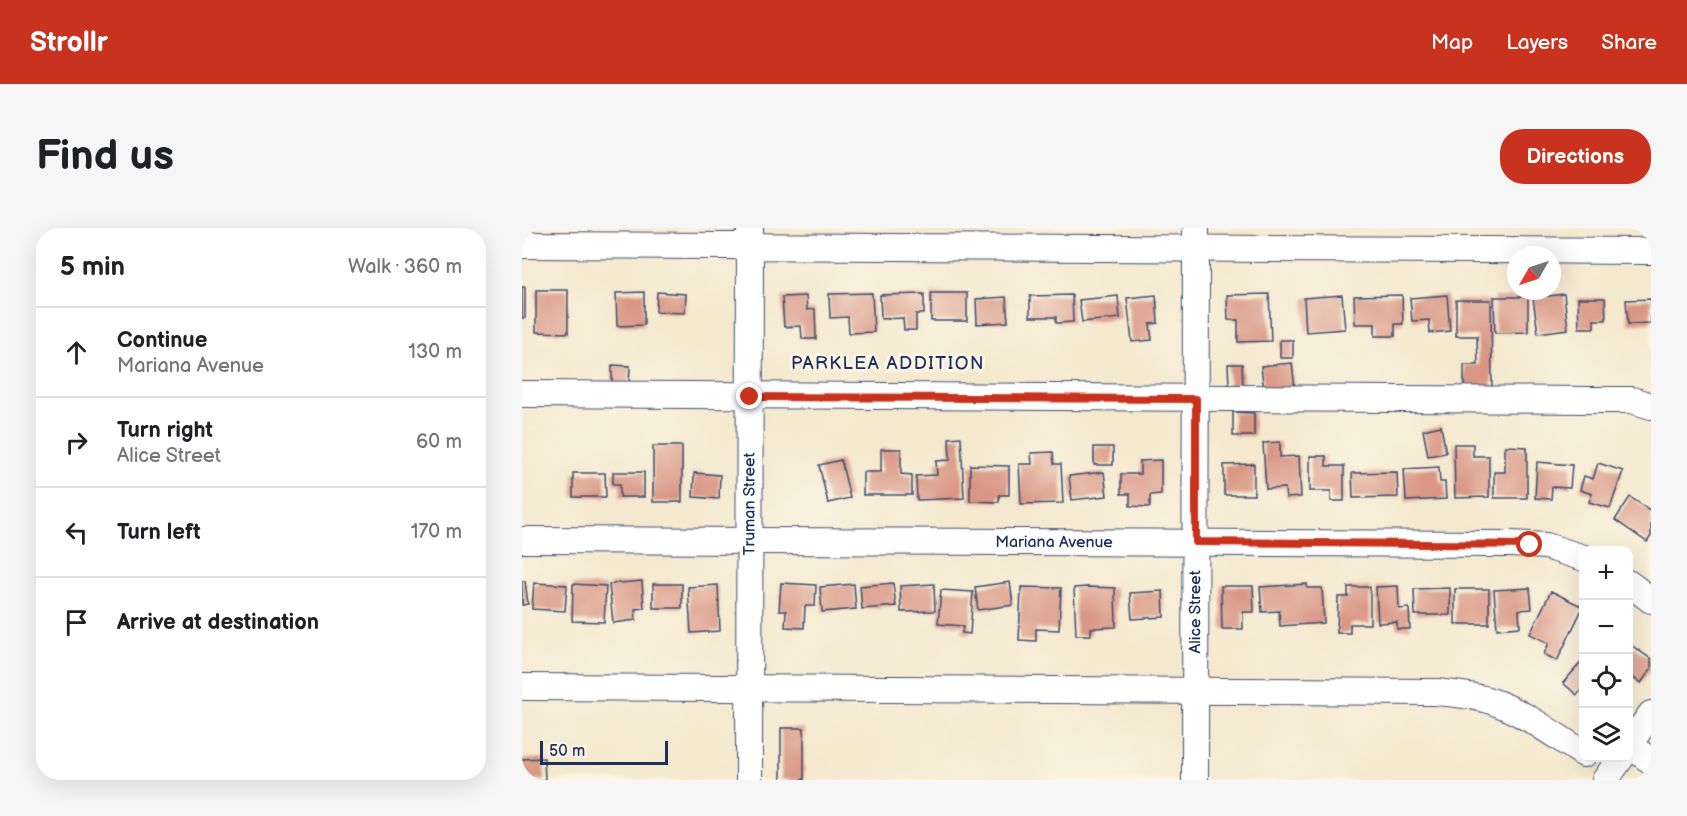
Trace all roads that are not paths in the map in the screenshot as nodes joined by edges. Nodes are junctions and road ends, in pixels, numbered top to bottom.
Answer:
1 (750, 237) edge
2 (1196, 238) edge
3 (1611, 240) edge
4 (522, 245) edge
5 (1651, 252) edge
6 (522, 394) edge
7 (750, 397) junction
8 (1196, 399) junction
9 (1651, 406) edge
10 (522, 540) edge
11 (750, 541) junction
12 (1196, 542) junction
13 (1579, 556) edge
14 (1633, 587) edge
15 (1651, 600) edge
16 (522, 687) edge
17 (749, 689) junction
18 (1195, 692) junction
19 (1651, 714) edge
20 (1633, 740) edge
21 (1633, 749) edge
22 (1579, 751) edge
23 (1651, 761) edge
24 (1596, 762) edge
25 (1612, 770) edge
26 (749, 780) edge
27 (1195, 780) edge

1 - 2 street
1 - 4 street
1 - 7 street, Truman Street
2 - 3 street
2 - 8 street, Alice Street
3 - 5 street
6 - 7 street
7 - 8 street
7 - 11 street, Truman Street
8 - 9 street
8 - 12 street, Alice Street
10 - 11 street, Mariana Avenue
11 - 12 street, Mariana Avenue
11 - 17 street, Truman Street
12 - 13 street, Mariana Avenue
12 - 18 street, Alice Street
14 - 15 street
16 - 17 street
17 - 18 street
17 - 26 street, Truman Street
18 - 22 street
18 - 27 street, Alice Street
19 - 20 street
21 - 23 street
24 - 25 street

